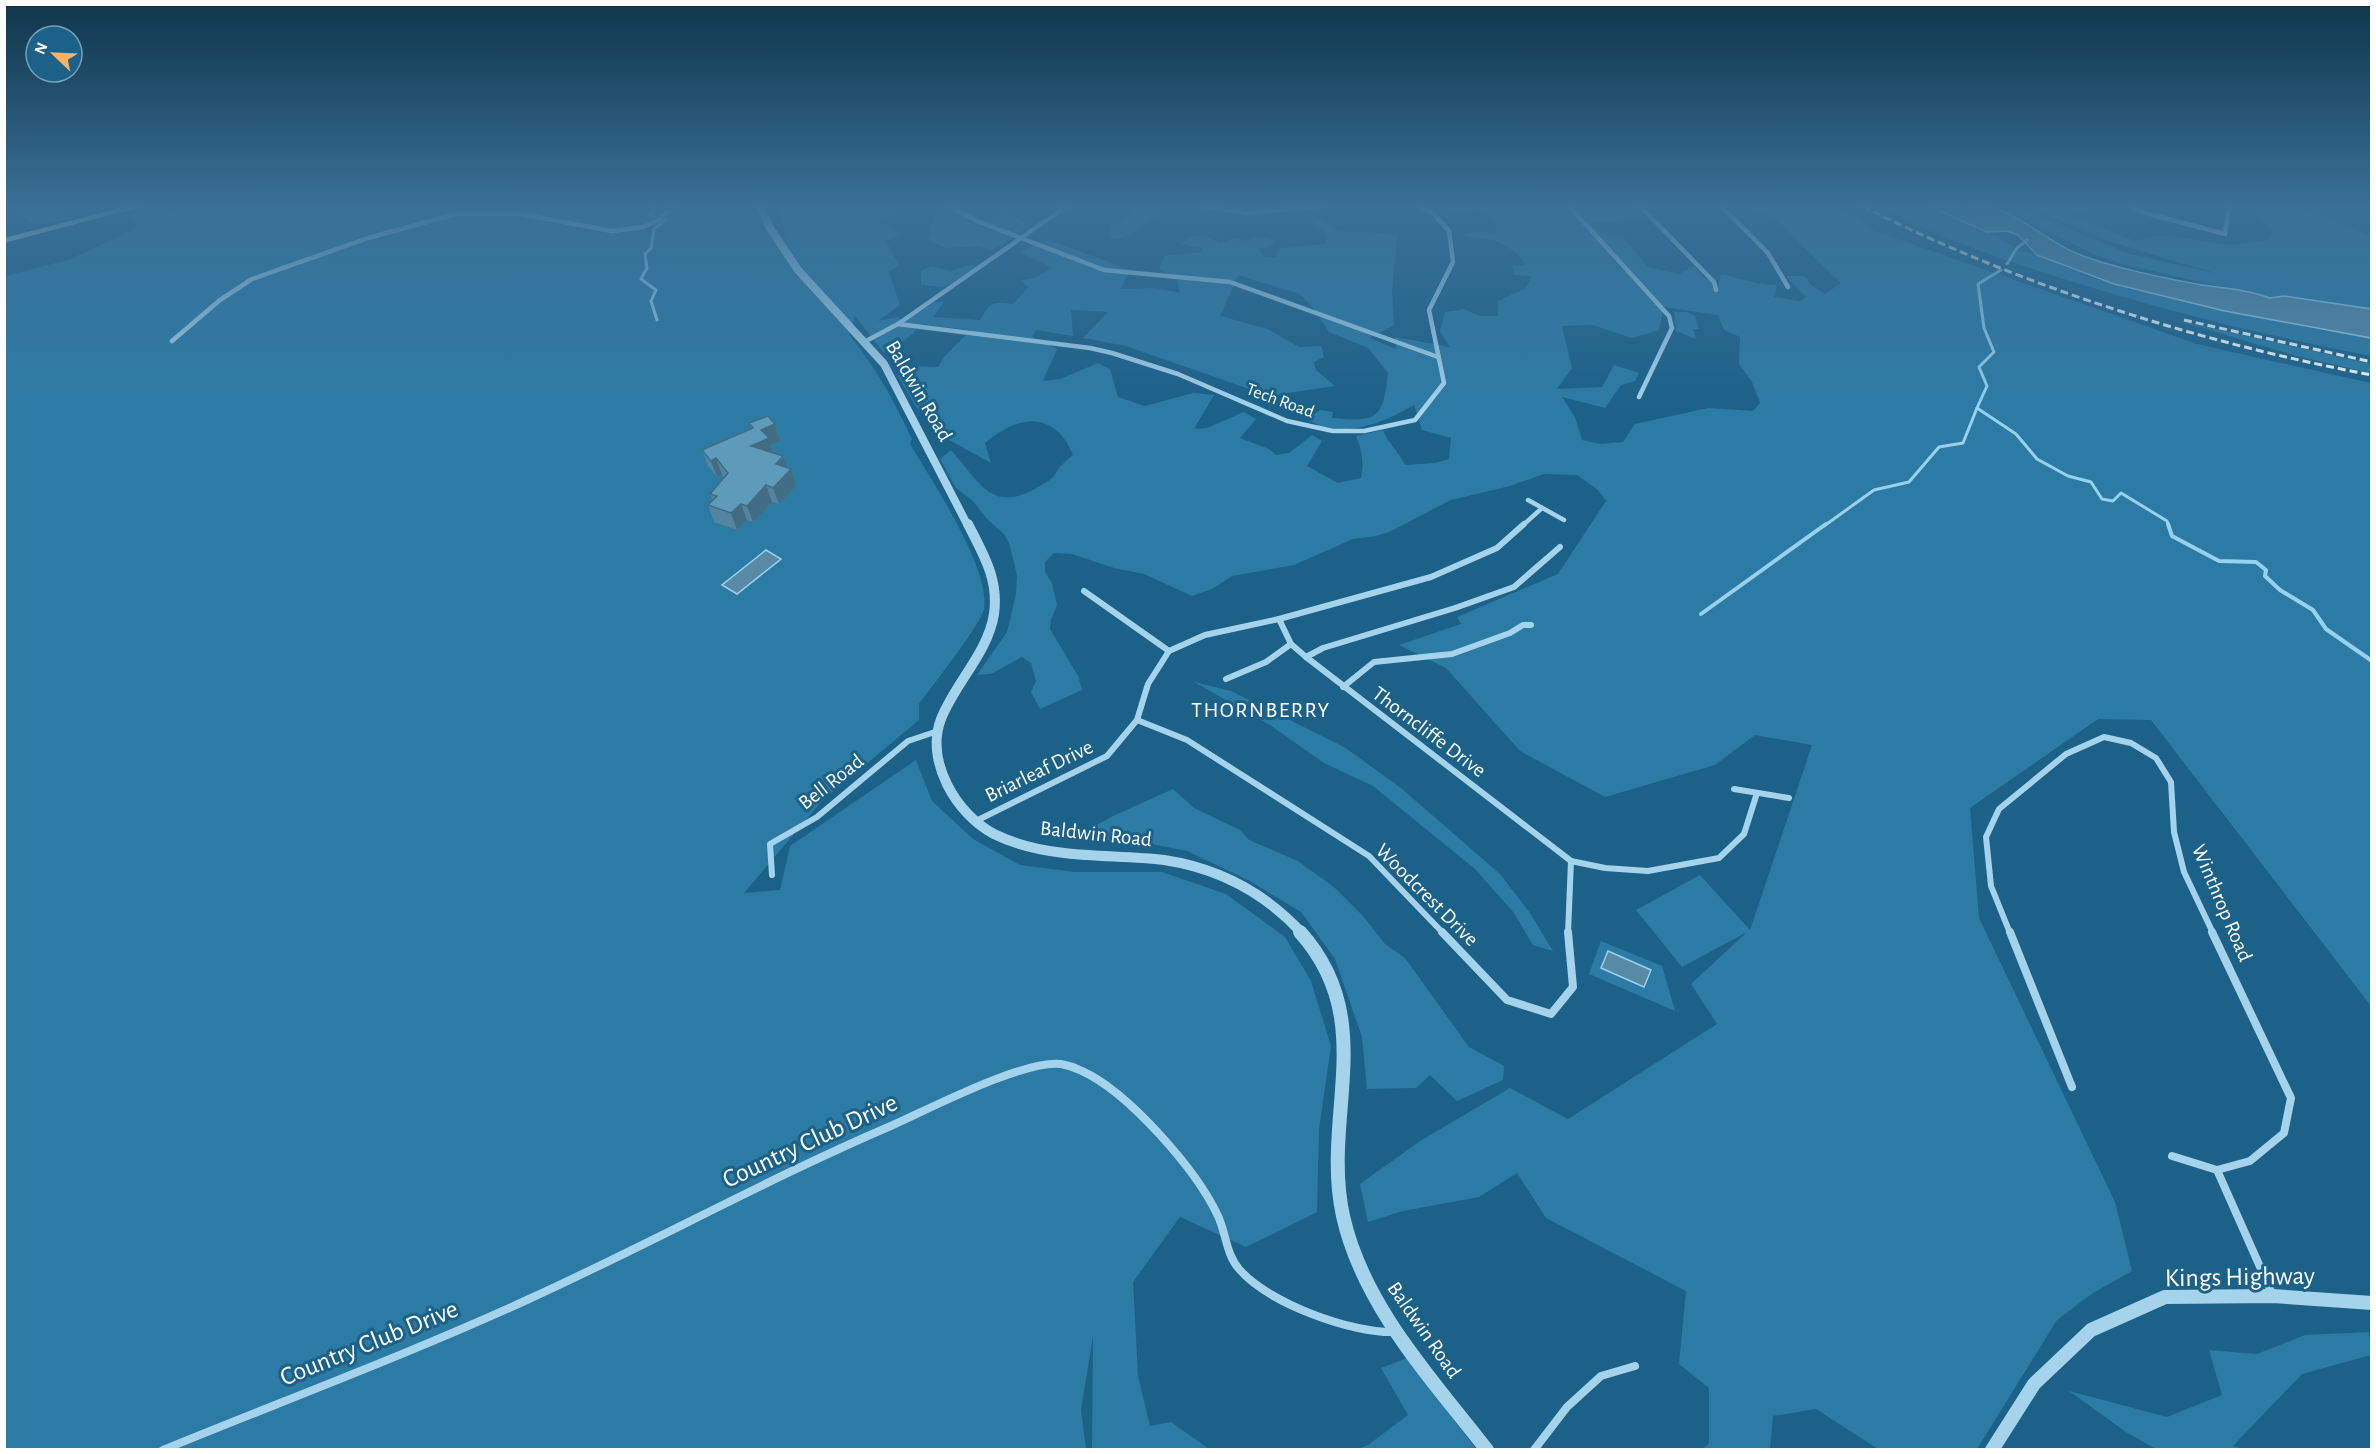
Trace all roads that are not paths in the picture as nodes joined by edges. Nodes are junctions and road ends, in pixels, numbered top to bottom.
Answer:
1 (267, 274) edge
2 (803, 274) edge
3 (970, 274) edge
4 (1144, 274) edge
5 (1447, 274) edge
6 (1631, 274) edge
7 (1706, 274) edge
8 (1782, 274) edge
9 (1788, 287) dead end
10 (1716, 290) dead end
11 (898, 324) junction
12 (172, 341) dead end
13 (866, 341) junction
14 (1438, 357) junction
15 (1639, 397) dead end
16 (1528, 500) dead end
17 (1542, 508) junction
18 (1564, 520) dead end
19 (1560, 547) dead end
20 (1084, 591) dead end
21 (1279, 619) junction
22 (1531, 625) dead end
23 (1291, 644) junction
24 (1169, 651) junction
25 (1306, 657) junction
26 (1226, 679) dead end
27 (1343, 687) junction
28 (1137, 720) junction
29 (938, 731) junction
30 (1734, 789) dead end
31 (1756, 792) junction
32 (1789, 798) dead end
33 (976, 821) junction
34 (1571, 861) junction
35 (772, 875) dead end
36 (2072, 1087) dead end
37 (2172, 1156) dead end
38 (2217, 1170) junction
39 (2273, 1296) junction
40 (2372, 1303) edge
41 (1397, 1332) junction
42 (1635, 1366) dead end
43 (163, 1449) edge
44 (1487, 1449) edge
45 (1534, 1449) edge
46 (1992, 1449) edge

1 - 12 street
2 - 13 street, Baldwin Road
3 - 11 street
4 - 14 street
5 - 14 street, Tech Road
6 - 15 street
7 - 10 street
8 - 9 street
11 - 13 street
11 - 14 street, Tech Road
13 - 29 street, Baldwin Road
16 - 17 street
17 - 18 street
17 - 21 street
19 - 25 street
20 - 24 street
21 - 23 street, Thorncliffe Drive
21 - 24 street
22 - 27 street
23 - 25 street, Thorncliffe Drive
23 - 26 street
24 - 28 street, Briarleaf Drive
25 - 27 street, Thorncliffe Drive
27 - 34 street, Thorncliffe Drive
28 - 33 street, Briarleaf Drive
28 - 34 street, Woodcrest Drive
29 - 33 street, Baldwin Road
29 - 35 street, Bell Road
30 - 31 street
31 - 32 street
31 - 34 street
33 - 41 street, Baldwin Road
36 - 38 street, Winthrop Road
37 - 38 street
38 - 39 street
39 - 40 street, Kings Highway
39 - 46 street, Kings Highway
41 - 43 street, Country Club Drive
41 - 44 street, Baldwin Road
42 - 45 street

